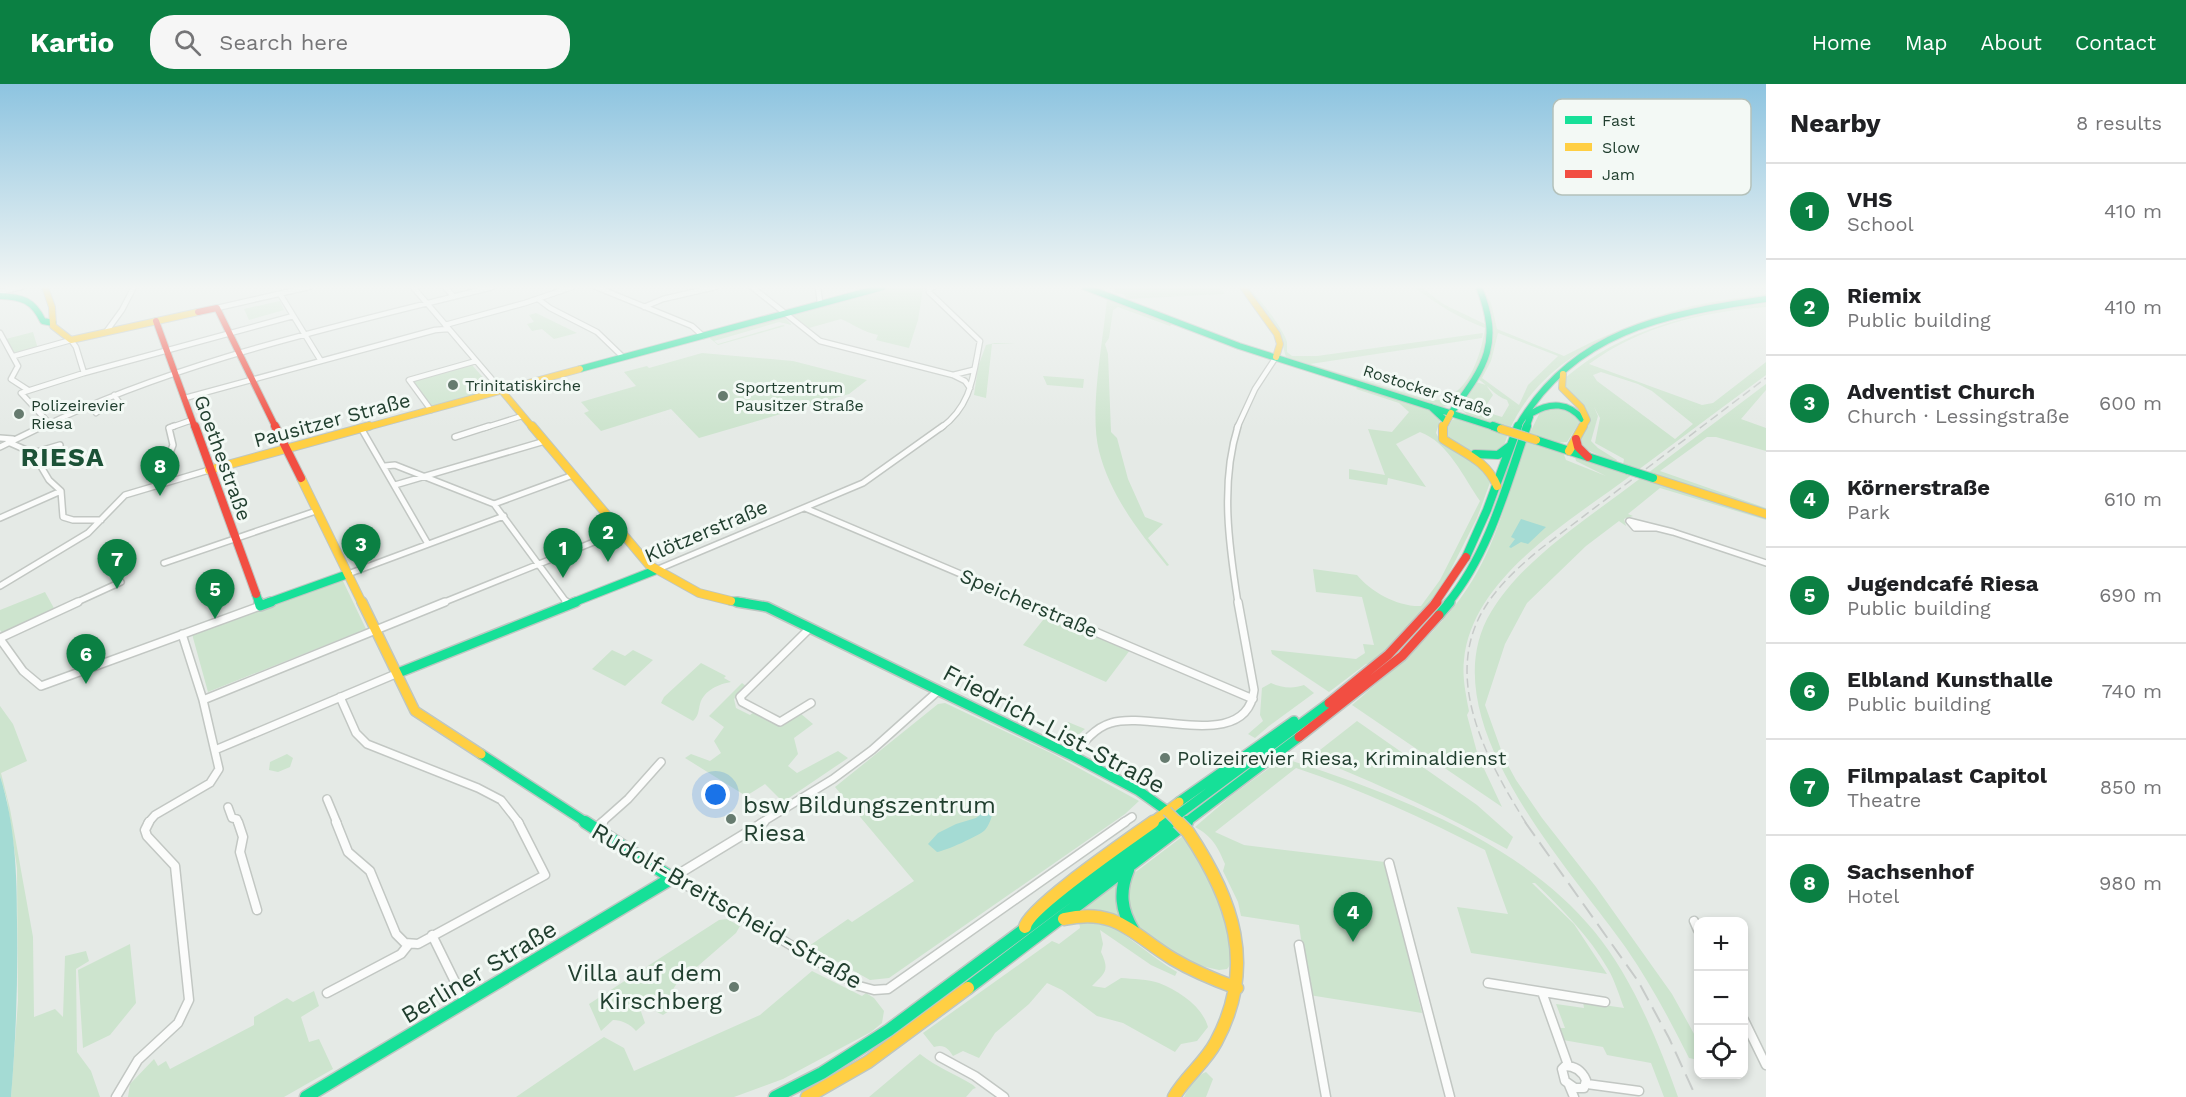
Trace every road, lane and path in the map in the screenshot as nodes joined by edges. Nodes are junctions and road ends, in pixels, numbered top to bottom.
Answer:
1 (1, 334) edge
2 (62, 334) edge
3 (96, 334) edge
4 (161, 334) edge
5 (229, 334) edge
6 (230, 334) edge
7 (305, 334) joint
8 (419, 334) edge
9 (453, 334) edge
10 (599, 334) edge
11 (709, 334) edge
12 (811, 334) edge
13 (974, 334) edge
14 (1211, 334) edge
15 (1277, 334) edge
16 (1491, 334) edge
17 (1618, 334) edge
18 (1631, 334) edge
19 (703, 336) joint
20 (71, 340) junction
21 (167, 351) junction
22 (241, 353) junction
23 (14, 357) junction
24 (623, 357) junction
25 (1276, 357) junction
26 (321, 361) junction
27 (476, 362) junction
28 (973, 370) junction
29 (84, 373) junction
30 (175, 374) junction
31 (1563, 374) junction
32 (953, 375) junction
33 (253, 380) junction
34 (970, 388) junction
35 (28, 390) junction
36 (502, 391) junction
37 (114, 394) junction
38 (185, 398) junction
39 (431, 410) junction
40 (1532, 412) junction
41 (96, 413) dead end
42 (522, 416) junction
43 (1448, 417) junction
44 (192, 420) junction
45 (48, 422) junction
46 (1582, 426) junction
47 (362, 429) junction
48 (455, 437) dead end
49 (0, 438) edge
50 (1576, 439) junction
51 (10, 441) junction
52 (544, 441) junction
53 (60, 445) dead end
54 (1510, 446) junction
55 (0, 447) edge
56 (287, 449) junction
57 (1460, 451) junction
58 (1569, 451) junction
59 (33, 453) junction
60 (1588, 457) junction
61 (165, 466) dead end
62 (385, 466) junction
63 (209, 470) junction
64 (573, 475) junction
65 (423, 476) junction
66 (395, 485) junction
67 (1497, 486) junction
68 (61, 491) junction
69 (494, 504) junction
70 (804, 508) junction
71 (316, 511) junction
72 (1766, 514) edge
73 (504, 516) junction
74 (0, 518) edge
75 (102, 520) junction
76 (1657, 528) dead end
77 (621, 531) junction
78 (236, 539) junction
79 (428, 544) junction
80 (164, 563) dead end
81 (1766, 563) edge
82 (540, 564) junction
83 (656, 570) junction
84 (348, 574) junction
85 (122, 582) dead end
86 (0, 586) edge
87 (568, 605) junction
88 (260, 606) junction
89 (810, 628) junction
90 (375, 629) junction
91 (182, 634) junction
92 (0, 639) edge
93 (398, 673) junction
94 (938, 690) junction
95 (339, 697) junction
96 (1253, 699) junction
97 (203, 700) junction
98 (811, 703) dead end
99 (1309, 717) junction
100 (215, 750) junction
101 (1073, 756) junction
102 (661, 762) dead end
103 (327, 799) dead end
104 (228, 807) dead end
105 (1167, 811) junction
106 (1132, 817) dead end
107 (595, 830) junction
108 (1389, 863) dead end
109 (1130, 866) junction
110 (672, 878) junction
111 (257, 910) dead end
112 (1056, 922) junction
113 (1024, 931) junction
114 (1135, 932) junction
115 (432, 935) junction
116 (409, 944) junction
117 (1299, 945) dead end
118 (1488, 983) dead end
119 (1237, 988) junction
120 (1542, 992) junction
121 (327, 993) dead end
122 (466, 1002) junction
123 (1605, 1002) dead end
124 (1746, 1025) edge
125 (939, 1057) dead end
126 (1568, 1065) junction
127 (1766, 1065) edge
128 (1587, 1084) junction
129 (1569, 1085) junction
130 (1639, 1091) dead end
131 (116, 1097) edge
132 (306, 1097) edge
133 (775, 1097) edge
134 (807, 1097) edge
135 (1004, 1097) edge
136 (1174, 1097) edge
137 (1326, 1097) edge
138 (1450, 1097) edge
139 (1574, 1097) edge

1 - 23 street
2 - 20 main road
3 - 20 main road
4 - 21 main road, Goethestraße
5 - 21 street
6 - 22 main road, Rudolf-Breitscheid-Straße
7 - 22 street
7 - 26 street
8 - 26 street
9 - 27 street
10 - 24 street
11 - 19 main road
12 - 32 street
13 - 28 street, Klötzerstraße
14 - 25 main road, Rostocker Straße
15 - 25 main road
16 - 43 main road
17 - 54 main road
18 - 31 main road
19 - 24 main road
20 - 23 street
20 - 29 street
21 - 29 street
21 - 30 main road, Goethestraße
22 - 30 street
22 - 33 main road, Rudolf-Breitscheid-Straße
23 - 35 street
24 - 36 main road
25 - 43 main road, Rostocker Straße
25 - 96 street
26 - 33 street
27 - 36 street
27 - 39 street
28 - 32 street
28 - 34 street, Klötzerstraße
29 - 35 street
30 - 37 street
30 - 38 main road, Goethestraße
31 - 40 main road
31 - 46 main road
32 - 34 street
33 - 38 street
33 - 56 main road, Rudolf-Breitscheid-Straße
34 - 70 street, Klötzerstraße
35 - 45 street
36 - 39 main road, Pausitzer Straße
36 - 42 main road
37 - 41 street
37 - 45 street
38 - 44 main road, Goethestraße
39 - 47 main road, Pausitzer Straße
40 - 46 main road
40 - 109 main road
42 - 48 street
42 - 52 main road
43 - 57 main road
43 - 58 main road, Rostocker Straße, bridge
44 - 61 street
44 - 63 main road, Goethestraße
45 - 51 street
46 - 50 main road
47 - 56 main road, Pausitzer Straße
47 - 62 street
49 - 51 street
50 - 58 main road
50 - 60 main road
51 - 55 street
51 - 59 street
52 - 64 main road
52 - 65 street
53 - 59 street
54 - 57 main road
54 - 67 main road
56 - 63 main road, Pausitzer Straße
56 - 71 main road, Rudolf-Breitscheid-Straße
57 - 67 main road
58 - 60 main road, Rostocker Straße
59 - 68 street
60 - 72 main road, Rostocker Straße, bridge
62 - 65 street
62 - 66 street
63 - 75 street, Pausitzer Straße
63 - 78 main road, Goethestraße
64 - 69 street
64 - 77 main road
65 - 66 street
65 - 69 street
66 - 79 street
67 - 99 main road
68 - 74 street
68 - 75 street
69 - 73 street
70 - 83 street, Klötzerstraße
70 - 96 street, Speicherstraße
71 - 78 street
71 - 84 main road, Rudolf-Breitscheid-Straße
73 - 79 street
73 - 82 street
75 - 86 street, Pausitzer Straße
76 - 81 street
77 - 82 street
77 - 83 main road
78 - 80 street
78 - 88 main road, Goethestraße
79 - 84 street
82 - 87 street
82 - 90 street
83 - 87 main road, Klötzerstraße
83 - 89 main road, Friedrich-List-Straße
84 - 88 main road
84 - 90 main road, Rudolf-Breitscheid-Straße
85 - 92 street
87 - 93 main road, Klötzerstraße
88 - 91 street
89 - 94 main road, Friedrich-List-Straße
89 - 98 street
90 - 93 main road, Rudolf-Breitscheid-Straße
90 - 97 street
91 - 92 street
91 - 97 street
93 - 95 street, Klötzerstraße
93 - 107 main road, Rudolf-Breitscheid-Straße
94 - 101 main road, Friedrich-List-Straße
94 - 110 street
95 - 100 street, Klötzerstraße
95 - 115 street
96 - 101 street
97 - 100 street
99 - 105 main road
99 - 113 main road
100 - 131 street
101 - 105 main road, Friedrich-List-Straße
102 - 107 street
103 - 116 street
104 - 111 street
105 - 113 main road
105 - 119 main road, Friedrich-List-Straße, bridge
106 - 110 street, Rudolf-Breitscheid-Straße
107 - 110 main road, Rudolf-Breitscheid-Straße
108 - 138 street
109 - 112 main road
109 - 114 main road
110 - 122 main road, Berliner Straße
112 - 114 main road
112 - 134 main road
113 - 133 main road
114 - 119 main road
115 - 116 street
115 - 122 street
116 - 121 street
117 - 137 street
118 - 120 street
119 - 136 main road, Friedrich-List-Straße
120 - 123 street
120 - 126 street
122 - 132 main road, Berliner Straße
124 - 127 street
125 - 135 street
126 - 128 street
126 - 129 street
128 - 129 street
128 - 130 street
129 - 139 street

